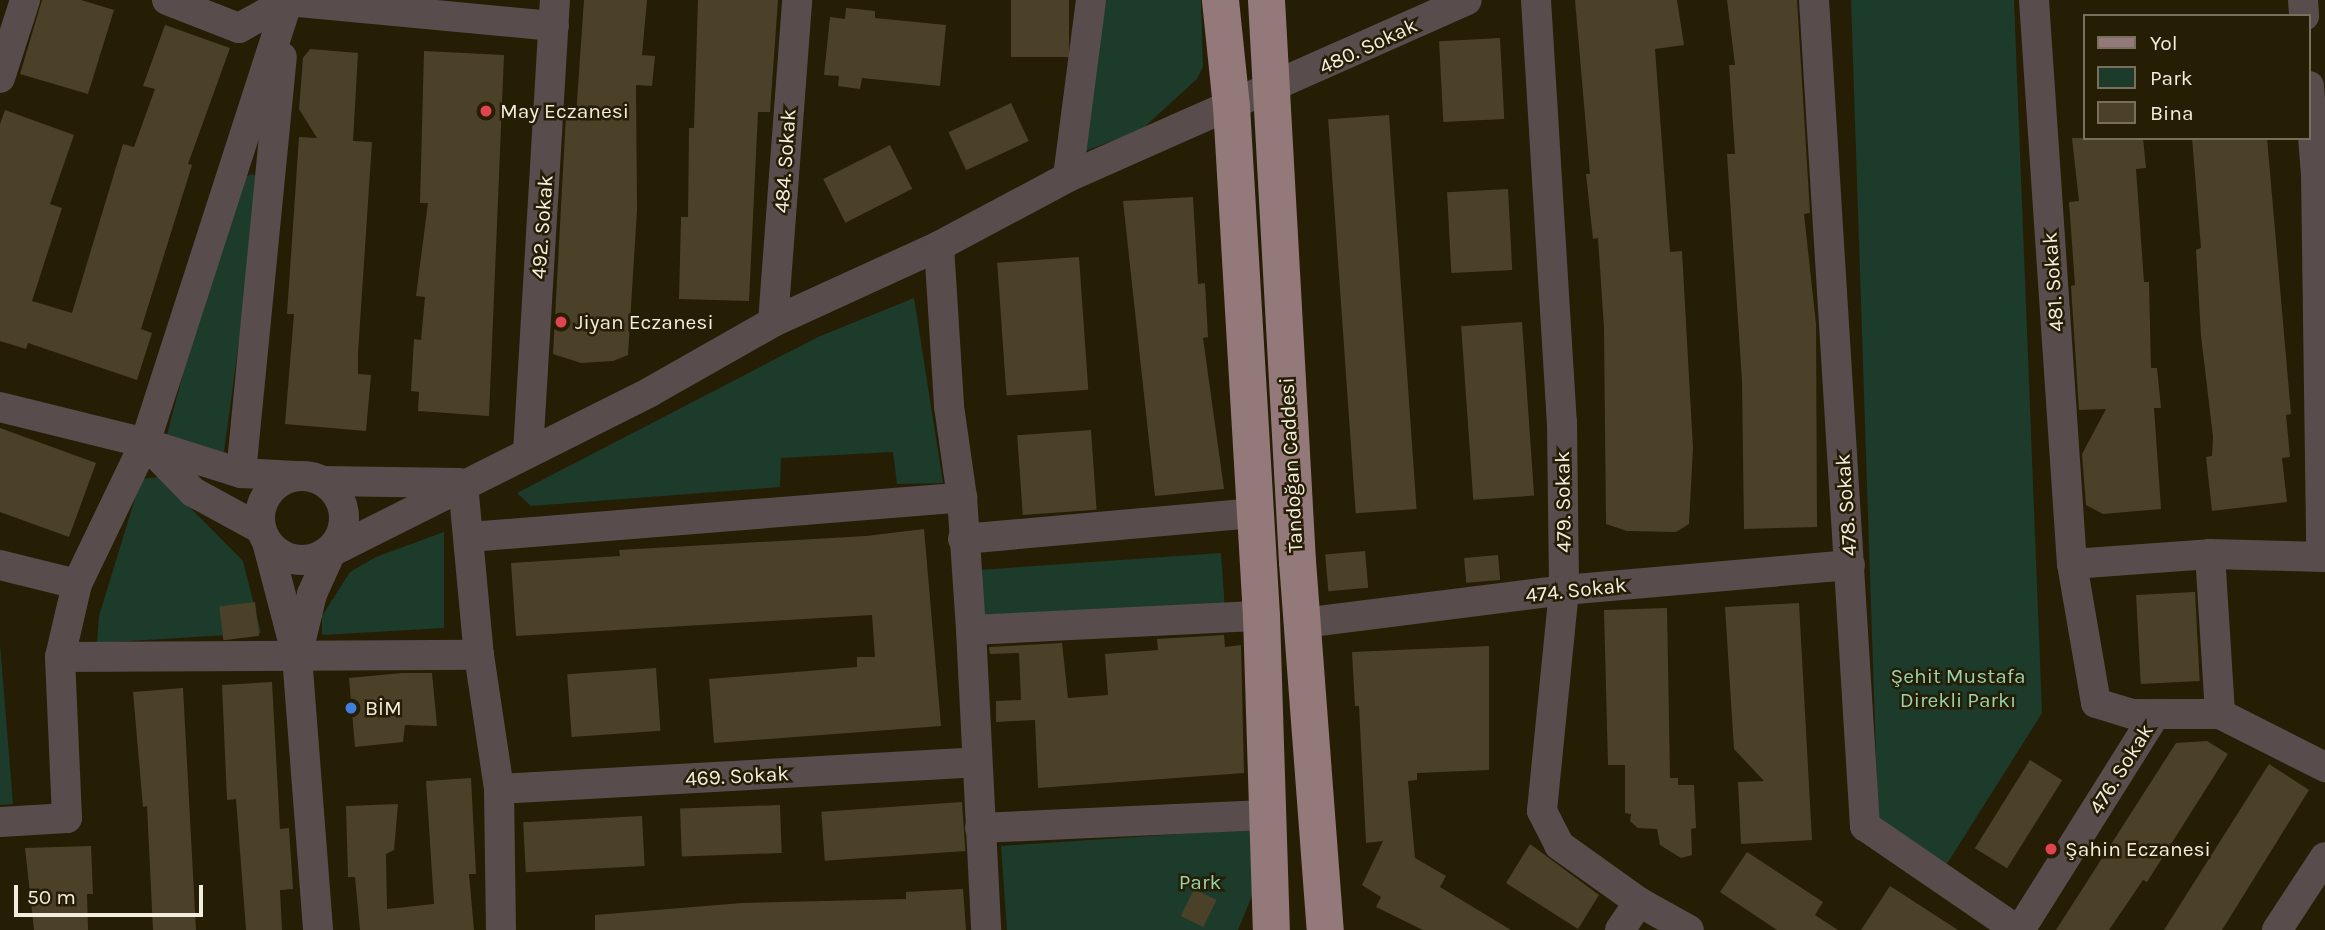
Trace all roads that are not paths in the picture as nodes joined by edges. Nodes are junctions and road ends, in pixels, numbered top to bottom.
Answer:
1 (25, 0) edge
2 (167, 0) edge
3 (797, 0) edge
4 (1091, 0) edge
5 (1220, 0) edge
6 (1266, 0) edge
7 (1467, 0) edge
8 (1535, 0) edge
9 (1814, 0) edge
10 (2034, 0) edge
11 (288, 1) edge
12 (555, 13) edge
13 (0, 78) edge
14 (1269, 91) junction
15 (2311, 102) edge
16 (1231, 106) junction
17 (2320, 174) edge
18 (1068, 177) junction
19 (939, 246) junction
20 (774, 322) junction
21 (0, 407) edge
22 (145, 443) junction
23 (528, 453) junction
24 (241, 473) junction
25 (309, 478) junction
26 (463, 484) junction
27 (962, 497) junction
28 (1256, 513) junction
29 (264, 535) junction
30 (470, 537) junction
31 (963, 539) junction
32 (331, 552) junction
33 (2324, 552) edge
34 (2210, 554) junction
35 (2072, 564) junction
36 (0, 565) edge
37 (1850, 565) junction
38 (77, 584) junction
39 (1564, 590) junction
40 (1261, 616) junction
41 (1303, 623) junction
42 (971, 630) junction
43 (479, 655) junction
44 (297, 656) junction
45 (60, 657) junction
46 (2220, 714) junction
47 (2155, 715) junction
48 (976, 762) junction
49 (2325, 767) edge
50 (499, 789) junction
51 (1270, 815) junction
52 (0, 821) edge
53 (980, 828) junction
54 (2325, 857) edge
55 (1639, 902) junction
56 (318, 930) edge
57 (502, 930) edge
58 (986, 930) edge
59 (1271, 930) edge
60 (1325, 930) edge
61 (1620, 930) edge
62 (1689, 930) edge
63 (2018, 930) edge
64 (2277, 930) edge

1 - 13 street
2 - 11 street
3 - 20 street, 484. Sokak
4 - 18 street
5 - 16 main road, Tandoğan Caddesi
6 - 14 main road, Tandoğan Caddesi
7 - 14 street, 480. Sokak
8 - 39 street, 479. Sokak
9 - 37 street, 478. Sokak
10 - 35 street, 481. Sokak
11 - 12 street
11 - 22 street
11 - 24 street
12 - 23 street, 492. Sokak
14 - 16 street, 480. Sokak
14 - 41 main road, Tandoğan Caddesi
15 - 17 street
16 - 18 street, 480. Sokak
16 - 28 main road, Tandoğan Caddesi
17 - 33 street
18 - 19 street, 480. Sokak
19 - 20 street, 480. Sokak
19 - 27 street
20 - 23 street, 480. Sokak
21 - 22 street
22 - 24 street
22 - 29 street
22 - 38 street
23 - 26 street, 480. Sokak
24 - 25 street
25 - 26 street
25 - 29 street
25 - 32 street
26 - 30 street
26 - 32 street, 480. Sokak
27 - 30 street
27 - 31 street
28 - 31 street
28 - 40 main road, Tandoğan Caddesi
29 - 32 street
29 - 44 street
30 - 43 street
31 - 42 street
32 - 44 street
33 - 34 street
34 - 35 street
34 - 46 street
35 - 47 street, 481. Sokak
36 - 38 street
37 - 39 street, 474. Sokak
37 - 63 street, 478. Sokak
38 - 45 street
39 - 41 street, 474. Sokak
39 - 55 street, 479. Sokak
40 - 42 street
40 - 51 main road, Tandoğan Caddesi
41 - 60 main road, Tandoğan Caddesi
42 - 48 street
43 - 44 street
43 - 50 street
44 - 45 street
44 - 56 street
45 - 52 street
46 - 47 street
46 - 49 street
47 - 63 street, 476. Sokak
48 - 50 street, 469. Sokak
48 - 53 street
50 - 57 street
51 - 53 street
51 - 59 main road, Tandoğan Caddesi
53 - 58 street
54 - 64 street
55 - 61 street
55 - 62 street, 479. Sokak

